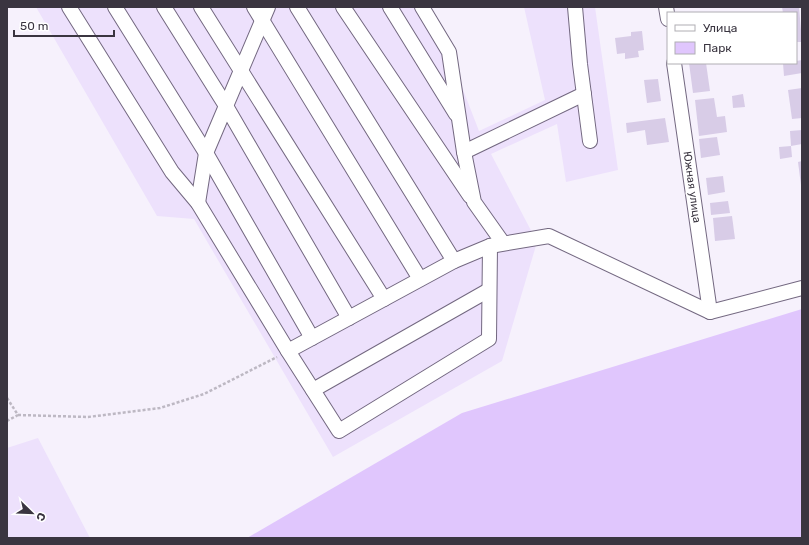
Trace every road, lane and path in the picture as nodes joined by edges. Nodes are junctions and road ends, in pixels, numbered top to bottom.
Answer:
1 (69, 7) edge
2 (115, 7) edge
3 (164, 7) edge
4 (201, 7) edge
5 (254, 7) edge
6 (268, 7) edge
7 (297, 7) edge
8 (343, 7) edge
9 (390, 7) edge
10 (422, 7) edge
11 (576, 7) edge
12 (262, 21) junction
13 (674, 64) edge
14 (241, 72) junction
15 (584, 94) junction
16 (226, 106) junction
17 (459, 119) junction
18 (590, 141) dead end
19 (464, 152) junction
20 (206, 153) junction
21 (474, 202) junction
22 (198, 203) junction
23 (496, 245) junction
24 (454, 261) junction
25 (420, 279) junction
26 (802, 288) edge
27 (489, 290) junction
28 (384, 299) junction
29 (710, 312) junction
30 (348, 318) junction
31 (312, 338) junction
32 (288, 351) junction
33 (313, 390) junction
34 (7, 398) edge
35 (18, 415) junction
36 (7, 421) edge

1 - 22 street
2 - 20 street
3 - 16 street
4 - 14 street
5 - 12 street
6 - 12 street
7 - 24 street
8 - 21 street
9 - 17 street
10 - 17 street
11 - 15 street
12 - 14 street
12 - 25 street
13 - 29 street, Южная улица
14 - 16 street
14 - 28 street
15 - 18 street
15 - 19 street
16 - 20 street
16 - 30 street
17 - 19 street
19 - 21 street
20 - 22 street
20 - 31 street
21 - 23 street
22 - 32 street
23 - 24 street
23 - 27 street
23 - 29 street
24 - 25 street
25 - 28 street
26 - 29 street
27 - 33 street
27 - 33 street
28 - 30 street
30 - 31 street
31 - 32 street
32 - 33 street
32 - 35 path
34 - 35 path
35 - 36 path

